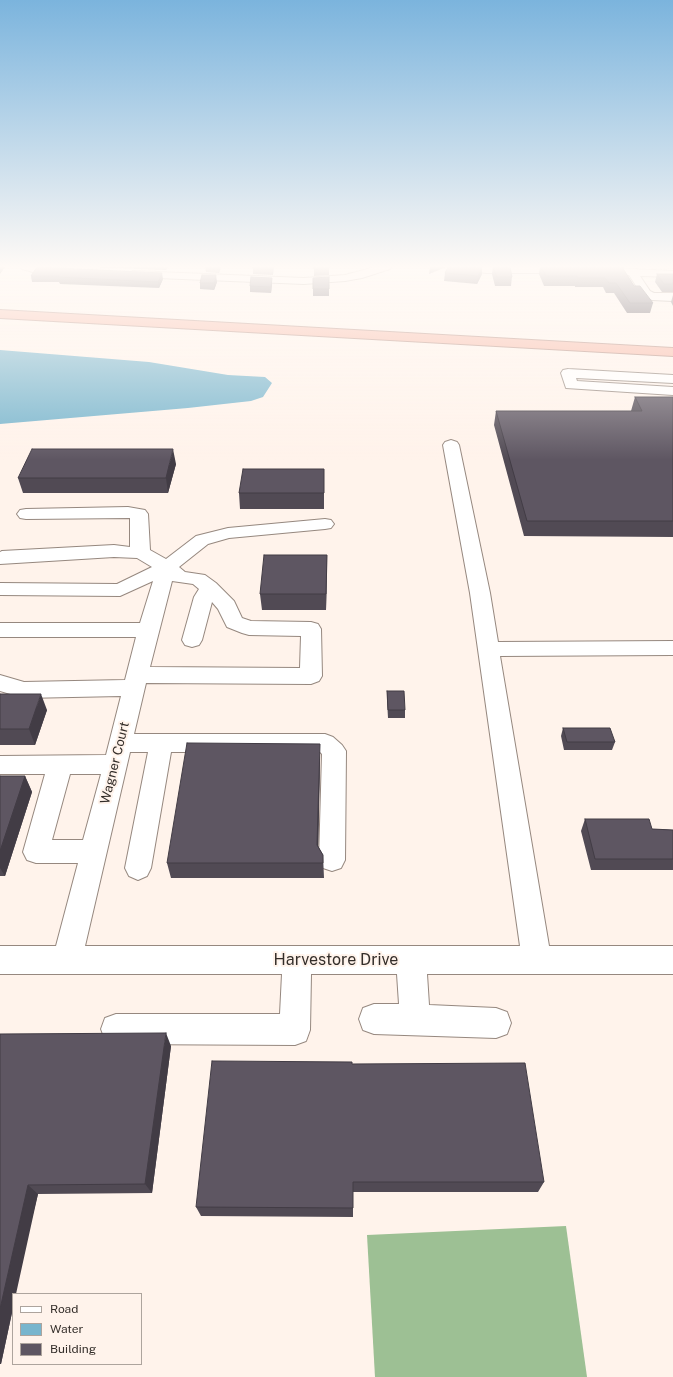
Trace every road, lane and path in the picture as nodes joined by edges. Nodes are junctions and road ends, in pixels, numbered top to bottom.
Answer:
1 (306, 331) edge
2 (673, 352) edge
3 (673, 378) edge
4 (673, 391) edge
5 (451, 445) dead end
6 (26, 514) dead end
7 (325, 524) dead end
8 (141, 553) junction
9 (0, 558) edge
10 (167, 567) junction
11 (209, 587) junction
12 (0, 589) edge
13 (0, 630) edge
14 (148, 630) junction
15 (192, 640) dead end
16 (489, 648) junction
17 (673, 648) edge
18 (136, 682) junction
19 (0, 683) edge
20 (161, 743) junction
21 (118, 753) junction
22 (0, 765) edge
23 (60, 765) junction
24 (94, 851) junction
25 (332, 860) dead end
26 (138, 868) dead end
27 (0, 960) edge
28 (67, 960) junction
29 (297, 960) junction
30 (411, 960) junction
31 (537, 960) junction
32 (673, 960) edge
33 (374, 1019) dead end
34 (415, 1020) junction
35 (496, 1022) dead end
36 (116, 1029) dead end

1 - 2 highway
3 - 4 street
5 - 16 street
6 - 8 street
7 - 10 street
8 - 9 street
8 - 10 street
10 - 11 street
10 - 12 street
10 - 14 street, Wagner Court
11 - 15 street
11 - 18 street
13 - 14 street
14 - 18 street, Wagner Court
16 - 17 street
16 - 31 street
18 - 19 street
18 - 21 street, Wagner Court
20 - 21 street
20 - 25 street
20 - 26 street
21 - 23 street
21 - 24 street, Wagner Court
22 - 23 street
23 - 24 street
24 - 28 street, Wagner Court
27 - 28 street, Harvestore Drive
28 - 29 street, Harvestore Drive
29 - 30 street, Harvestore Drive
29 - 36 street
30 - 31 street, Harvestore Drive
30 - 34 street
31 - 32 street, Harvestore Drive
33 - 34 street
34 - 35 street

